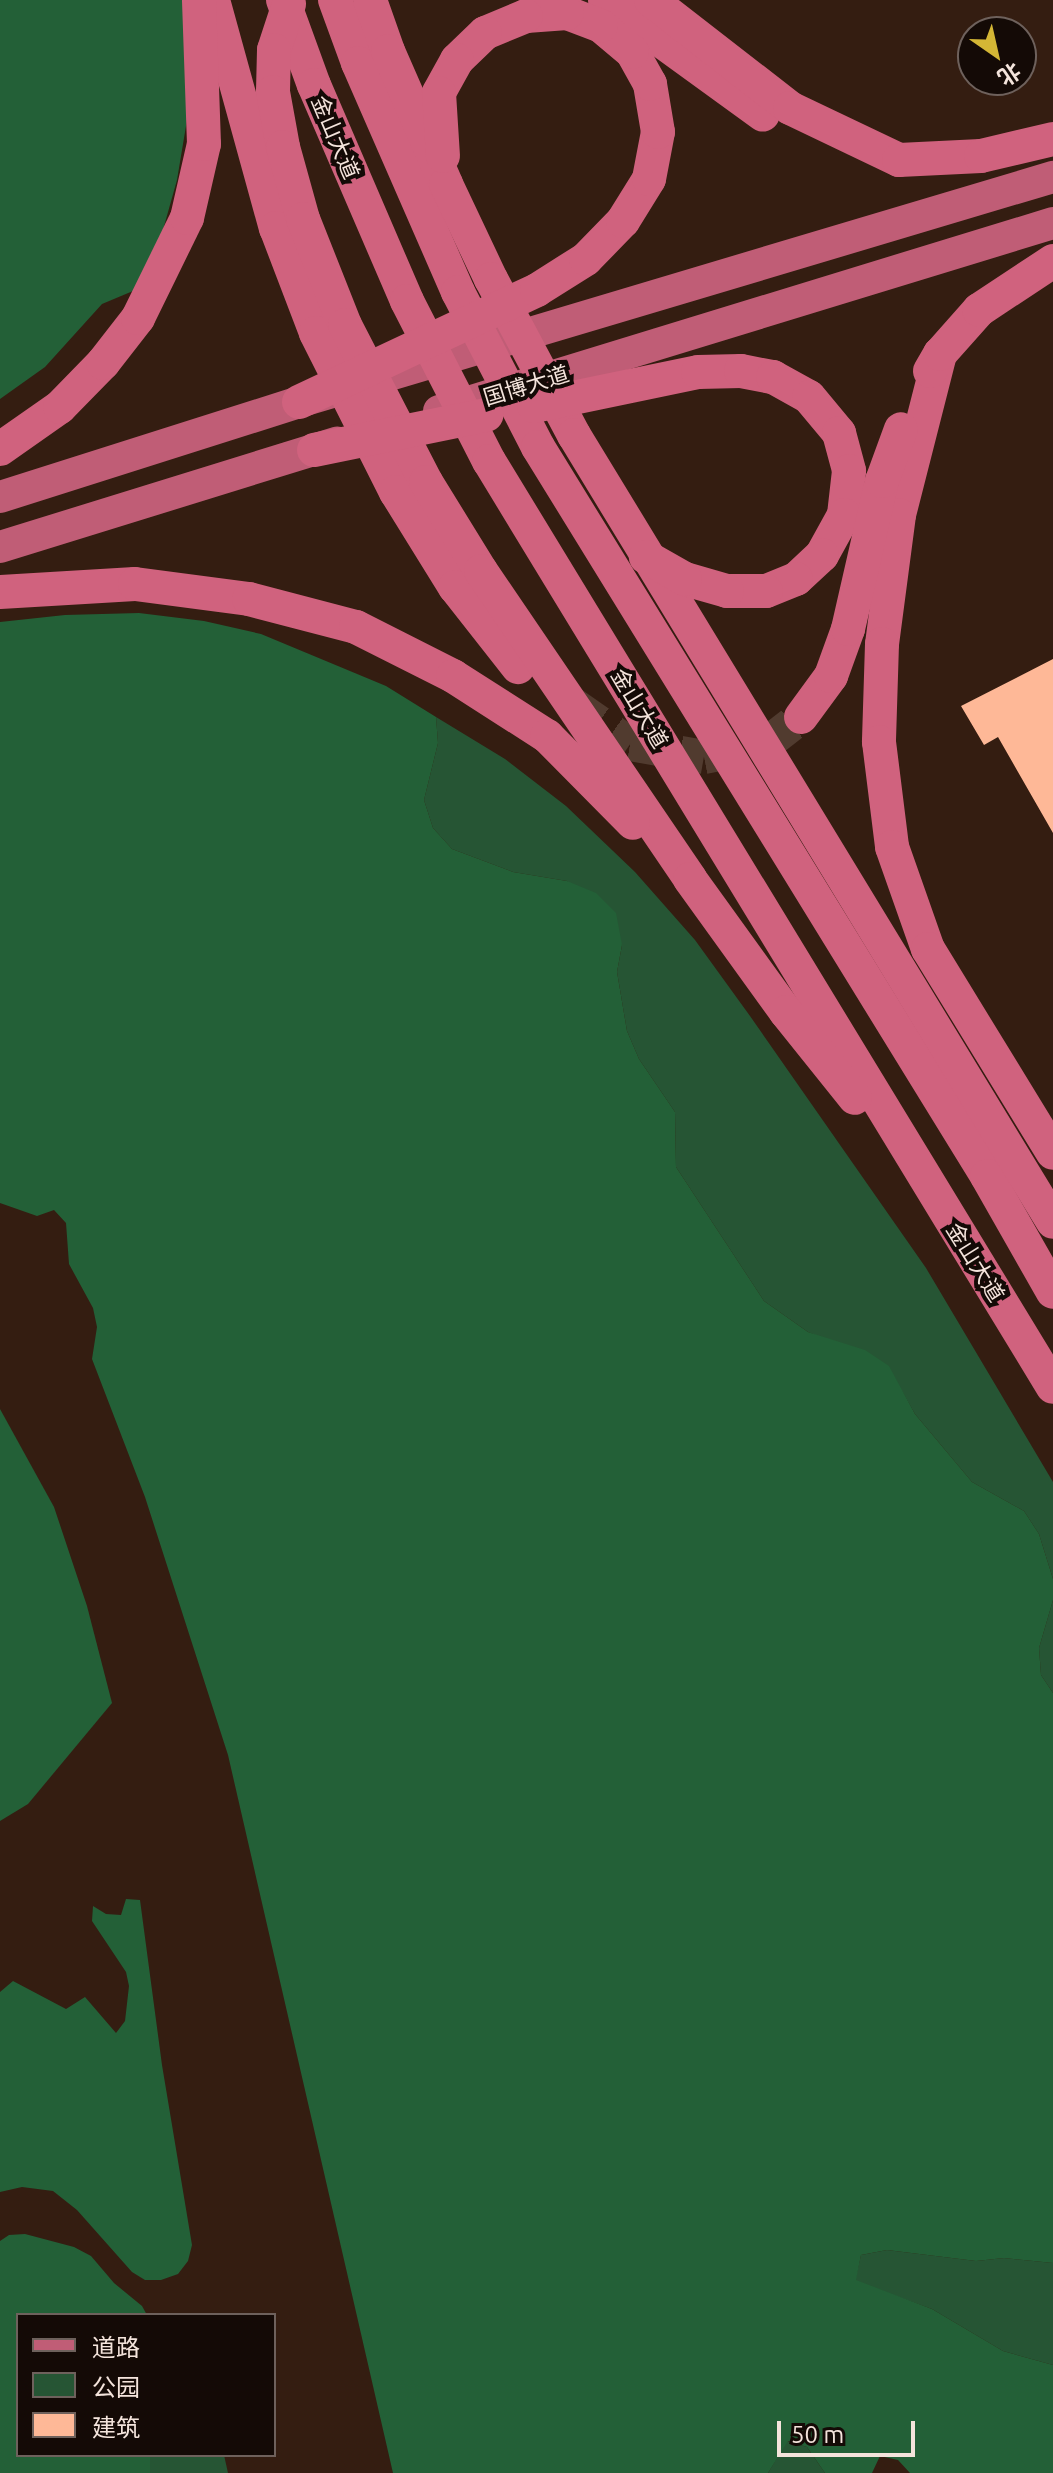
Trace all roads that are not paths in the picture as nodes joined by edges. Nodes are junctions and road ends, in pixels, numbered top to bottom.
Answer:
1 (199, 0) edge
2 (213, 0) edge
3 (283, 0) edge
4 (291, 0) edge
5 (335, 0) edge
6 (370, 0) edge
7 (605, 0) edge
8 (651, 0) edge
9 (1053, 139) edge
10 (899, 160) junction
11 (1053, 177) edge
12 (446, 184) junction
13 (1053, 223) edge
14 (1053, 261) edge
15 (330, 329) junction
16 (940, 354) junction
17 (299, 402) junction
18 (0, 449) edge
19 (314, 450) junction
20 (411, 487) junction
21 (0, 497) edge
22 (0, 547) edge
23 (645, 557) junction
24 (0, 592) edge
25 (518, 667) dead end
26 (801, 717) tunnel mouth
27 (690, 879) junction
28 (1053, 1153) edge
29 (941, 1204) junction
30 (1053, 1222) edge
31 (1053, 1292) edge
32 (1053, 1387) edge

1 - 18 highway
2 - 15 highway
3 - 29 highway, 金山大道
4 - 15 highway
5 - 31 highway
6 - 12 highway
7 - 10 highway
8 - 10 highway
9 - 10 highway
11 - 17 main road
12 - 17 highway
12 - 23 highway
13 - 19 main road, 国博大道
14 - 16 highway
15 - 20 highway
16 - 26 highway
16 - 28 highway
17 - 21 main road
19 - 22 main road, 国博大道
19 - 23 highway
20 - 25 highway
20 - 27 highway
23 - 30 highway
24 - 27 highway
27 - 29 highway
29 - 32 highway, 金山大道

